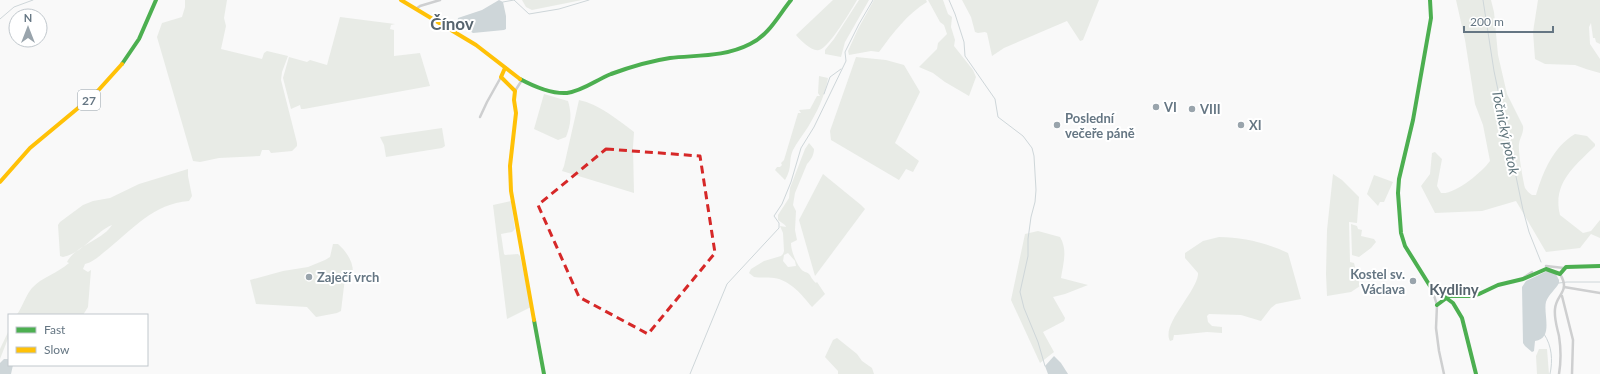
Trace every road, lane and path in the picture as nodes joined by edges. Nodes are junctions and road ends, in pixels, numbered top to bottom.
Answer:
1 (156, 0) edge
2 (401, 0) edge
3 (440, 0) edge
4 (791, 0) edge
5 (1430, 0) edge
6 (416, 9) junction
7 (505, 68) junction
8 (501, 77) junction
9 (522, 80) junction
10 (515, 91) junction
11 (480, 117) dead end
12 (0, 182) edge
13 (1546, 266) dead end
14 (1600, 266) edge
15 (1564, 268) junction
16 (1532, 272) dead end
17 (1560, 274) junction
18 (1523, 279) junction
19 (1564, 288) junction
20 (1432, 289) junction
21 (1600, 293) edge
22 (1561, 296) junction
23 (1446, 298) junction
24 (1437, 305) junction
25 (544, 374) edge
26 (1444, 374) edge
27 (1476, 374) edge
28 (1559, 374) edge
29 (1572, 374) edge

1 - 12 street, 27
2 - 6 street
3 - 6 street
4 - 9 street
5 - 20 street
6 - 7 street
7 - 8 street
7 - 9 street
8 - 10 street
8 - 11 street
9 - 10 street
10 - 25 street
13 - 15 street
14 - 15 street
15 - 17 street
16 - 18 street
17 - 18 street
17 - 19 street
18 - 23 street
19 - 21 street
19 - 22 street
20 - 23 street
20 - 24 street
22 - 28 street
22 - 29 street
23 - 24 street
23 - 27 street
24 - 26 street

